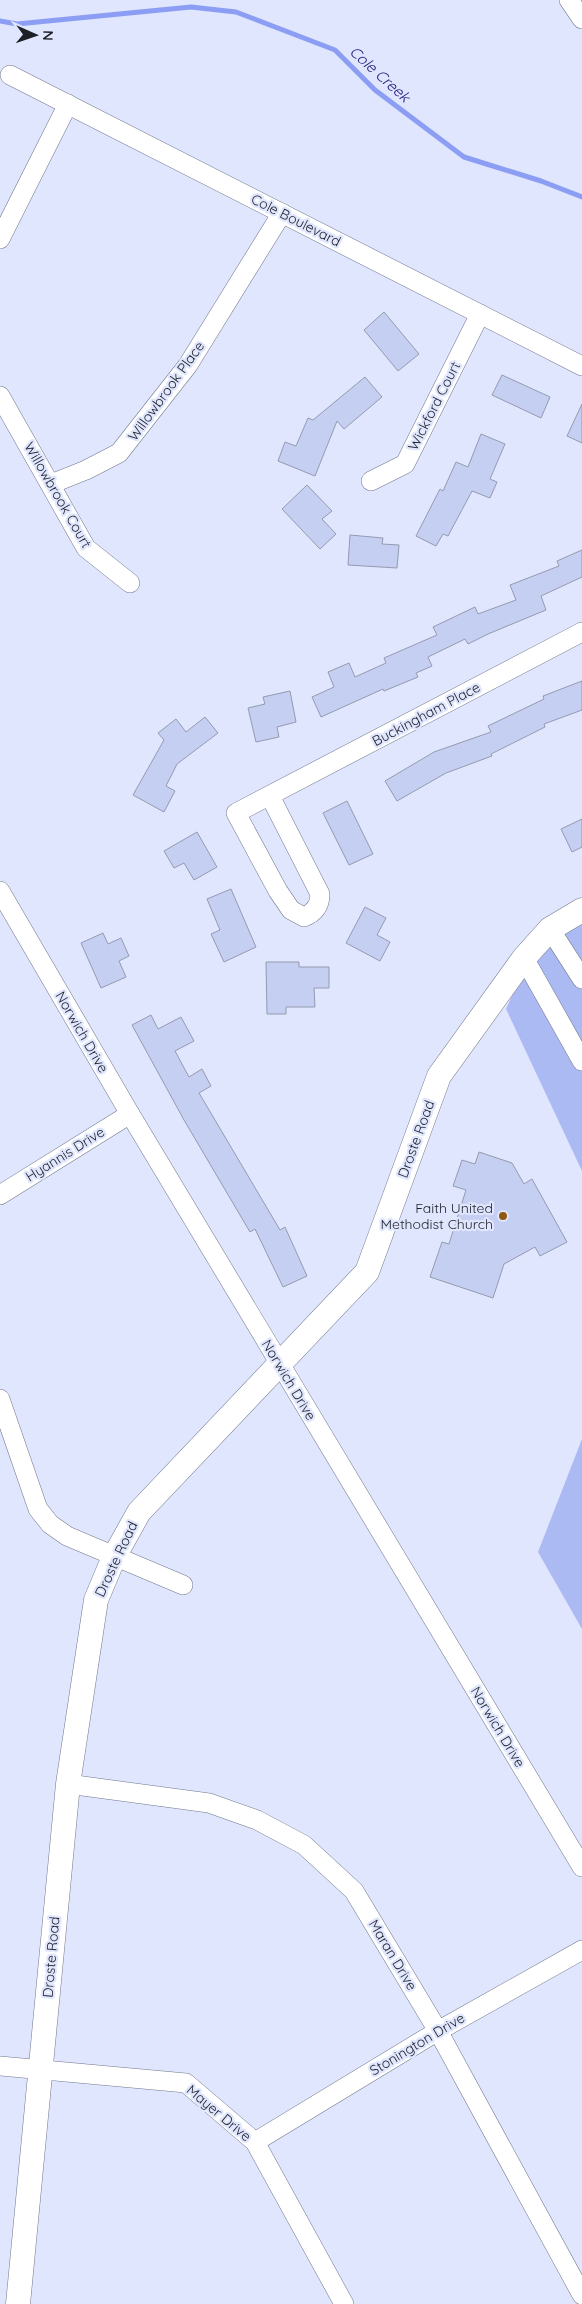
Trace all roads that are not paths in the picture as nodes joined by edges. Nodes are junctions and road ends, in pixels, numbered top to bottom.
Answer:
1 (569, 0) edge
2 (582, 19) edge
3 (10, 75) dead end
4 (68, 104) junction
5 (282, 213) junction
6 (0, 239) edge
7 (480, 314) junction
8 (582, 366) edge
9 (0, 396) edge
10 (371, 481) dead end
11 (51, 484) junction
12 (130, 584) dead end
13 (582, 632) edge
14 (270, 796) junction
15 (0, 891) edge
16 (582, 910) edge
17 (550, 929) junction
18 (524, 958) junction
19 (582, 979) edge
20 (582, 1061) edge
21 (130, 1114) junction
22 (0, 1195) edge
23 (279, 1363) junction
24 (0, 1399) edge
25 (114, 1558) junction
26 (183, 1585) dead end
27 (68, 1784) junction
28 (582, 1867) edge
29 (582, 1950) edge
30 (438, 2031) junction
31 (0, 2066) edge
32 (40, 2070) junction
33 (255, 2142) junction
34 (582, 2295) edge
35 (18, 2304) edge
36 (344, 2304) edge

1 - 2 street
3 - 4 street, Cole Boulevard
4 - 5 street, Cole Boulevard
4 - 6 street
5 - 7 street, Cole Boulevard
5 - 11 street, Willowbrook Place
7 - 8 street, Cole Boulevard
7 - 10 street, Wickford Court
9 - 11 street, Willowbrook Court
11 - 12 street, Willowbrook Court
13 - 14 street, Buckingham Place
14 - 14 street, Buckingham Place
15 - 21 street, Norwich Drive
16 - 17 street, Droste Road
17 - 18 street, Droste Road
17 - 19 street
18 - 20 street
18 - 23 street, Droste Road
21 - 22 street, Hyannis Drive
21 - 23 street, Norwich Drive
23 - 25 street, Droste Road
23 - 28 street, Norwich Drive
24 - 25 street
25 - 26 street
25 - 27 street, Droste Road
27 - 30 street, Maran Drive
27 - 32 street, Droste Road
29 - 30 street, Stonington Drive
30 - 33 street, Stonington Drive
30 - 34 street, Maran Drive
31 - 32 street, Mayer Drive
32 - 33 street, Mayer Drive
32 - 35 street, Droste Road
33 - 36 street, Mayer Drive

